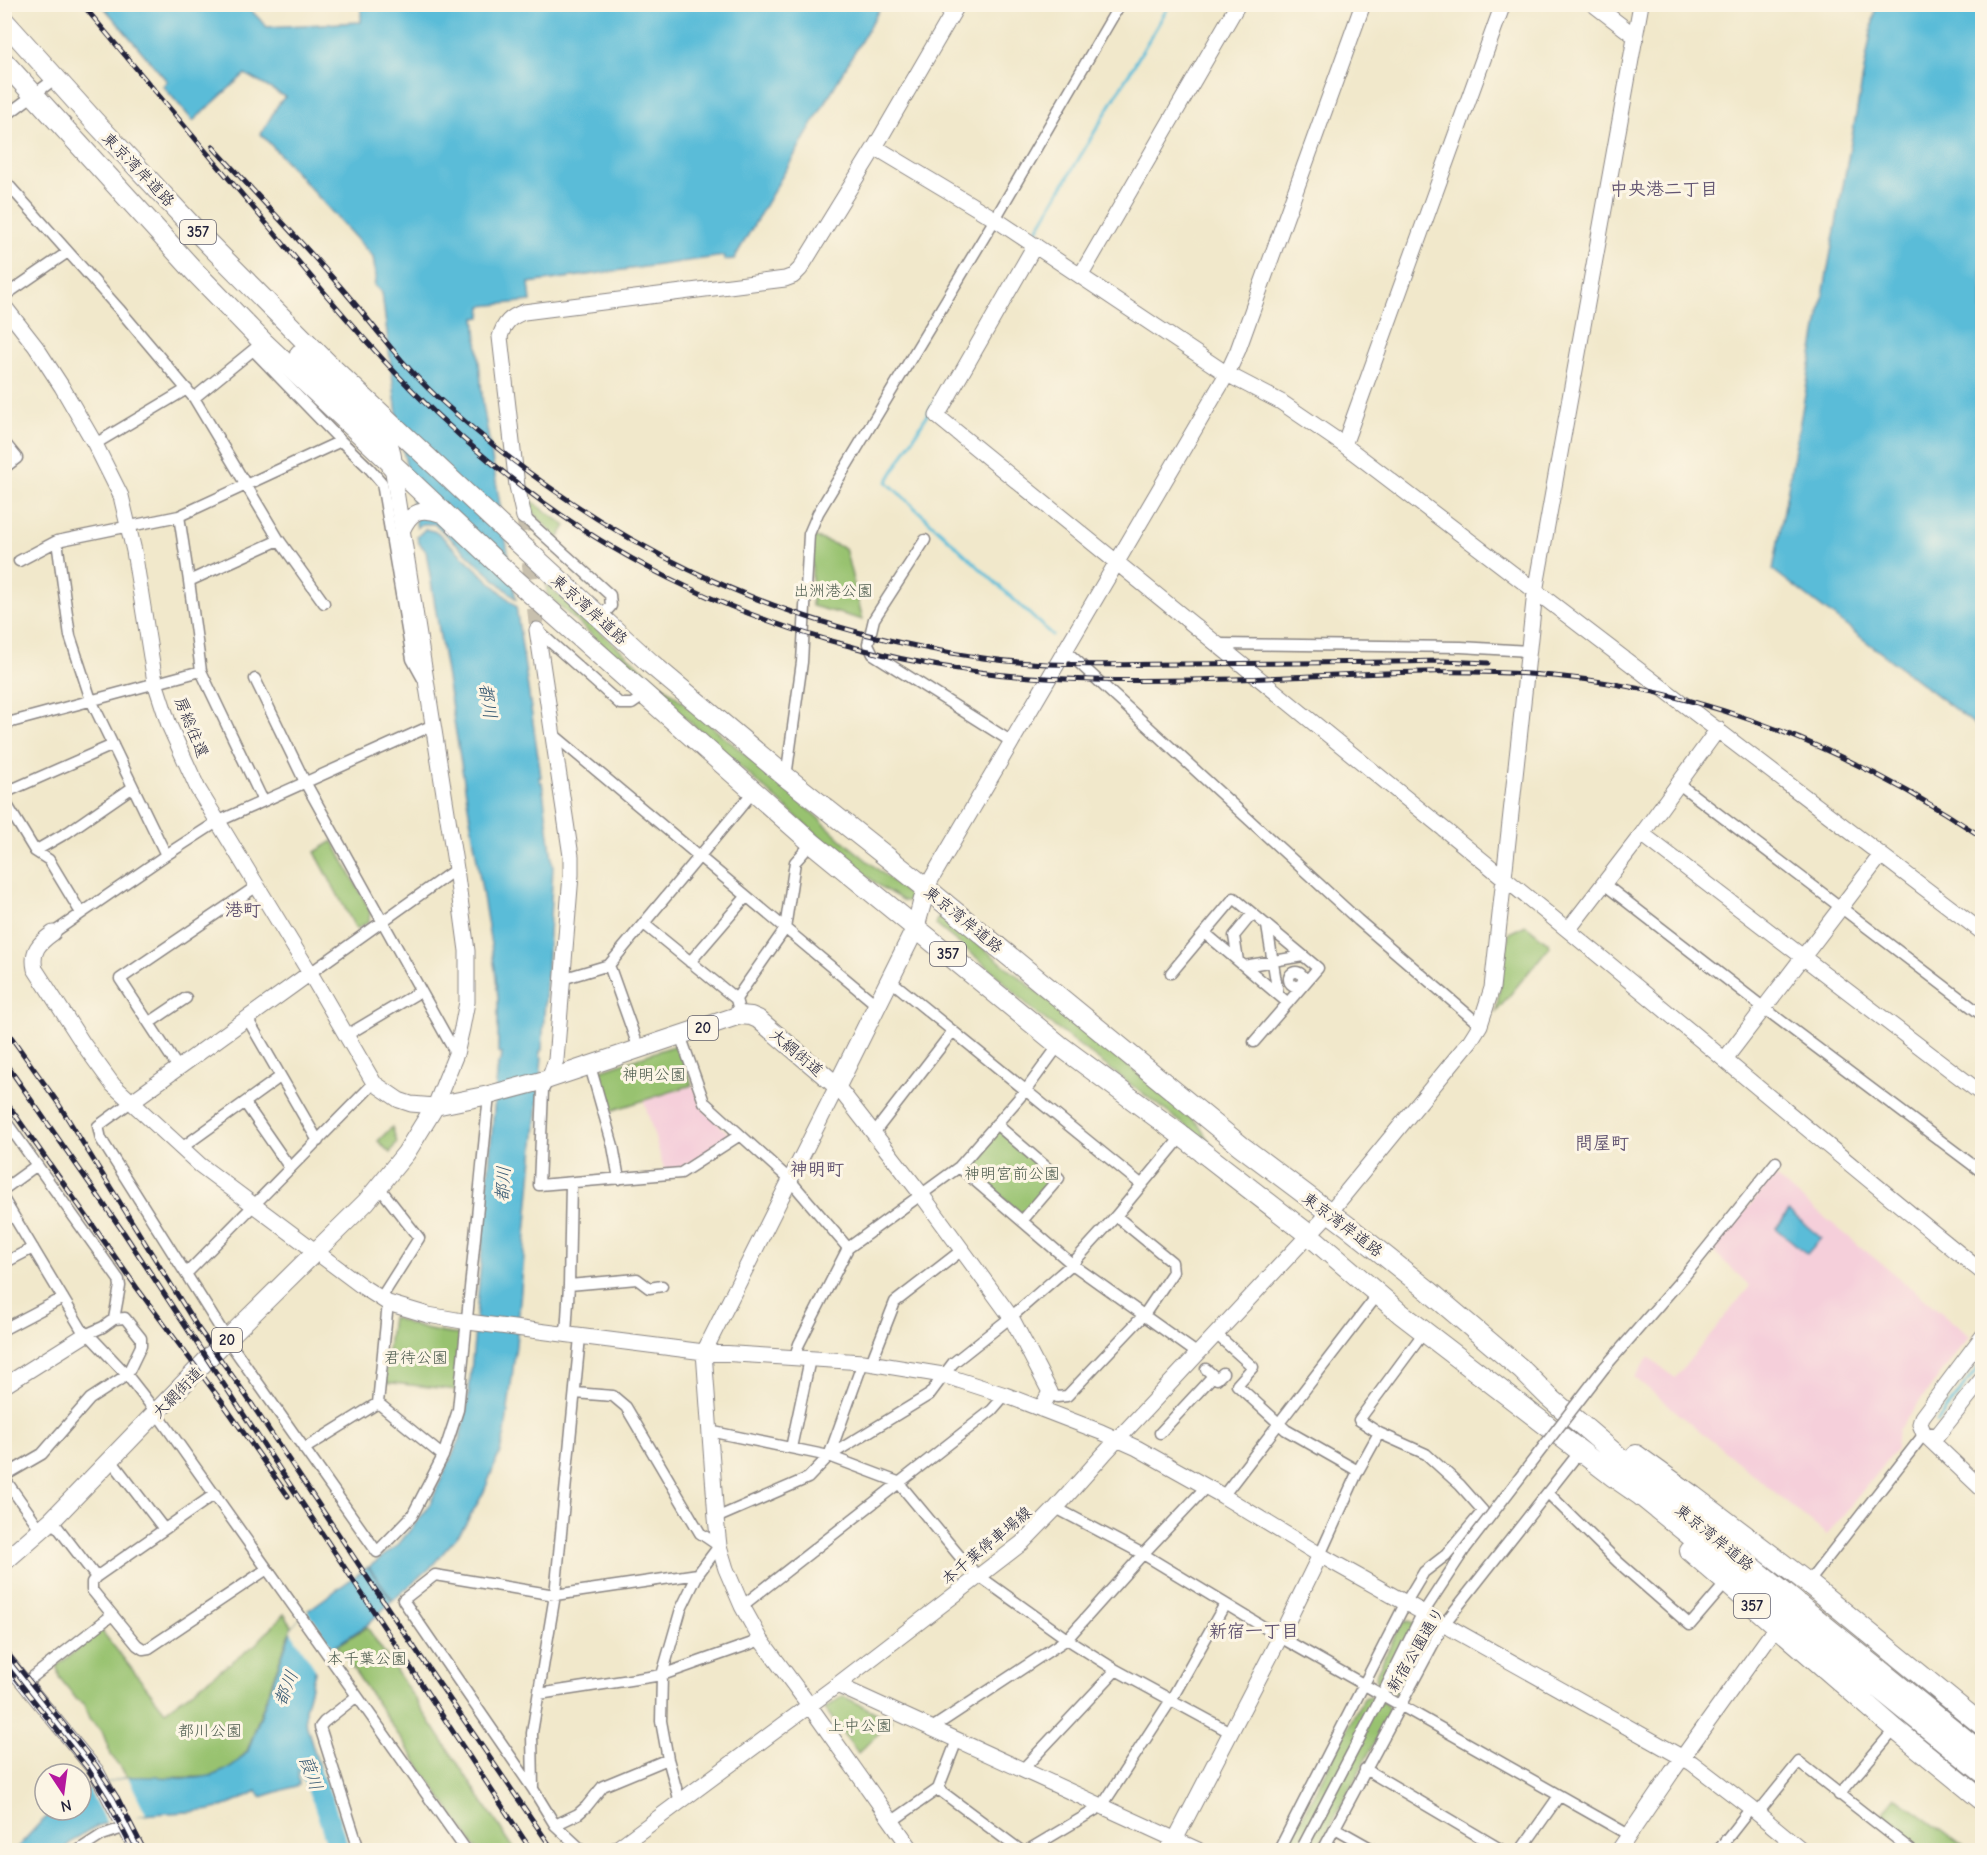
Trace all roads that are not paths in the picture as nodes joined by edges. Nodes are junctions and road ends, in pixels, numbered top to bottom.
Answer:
1 (958, 4) edge
2 (1120, 4) edge
3 (1238, 4) edge
4 (1363, 4) edge
5 (1503, 4) edge
6 (1593, 4) edge
7 (1641, 4) edge
8 (4, 21) edge
9 (1636, 37) junction
10 (4, 62) edge
11 (56, 78) junction
12 (34, 95) junction
13 (4, 117) edge
14 (94, 121) junction
15 (875, 147) junction
16 (4, 180) edge
17 (995, 219) junction
18 (1031, 243) junction
19 (68, 252) junction
20 (1081, 275) junction
21 (4, 296) edge
22 (4, 306) edge
23 (258, 346) junction
24 (1227, 374) junction
25 (190, 393) junction
26 (341, 441) junction
27 (4, 442) edge
28 (95, 444) junction
29 (1344, 445) junction
30 (392, 466) junction
31 (4, 468) edge
32 (247, 485) junction
33 (443, 515) junction
34 (179, 516) junction
35 (524, 517) joint
36 (129, 525) junction
37 (402, 531) junction
38 (279, 540) junction
39 (925, 540) dead end
40 (57, 541) junction
41 (20, 561) dead end
42 (1118, 563) junction
43 (189, 581) junction
44 (1536, 592) junction
45 (324, 603) dead end
46 (600, 618) junction
47 (537, 630) joint
48 (1218, 644) junction
49 (1066, 651) junction
50 (1529, 651) junction
51 (201, 671) junction
52 (255, 679) dead end
53 (155, 682) junction
54 (428, 687) junction
55 (645, 695) junction
56 (91, 700) junction
57 (4, 724) edge
58 (434, 726) junction
59 (1718, 729) junction
60 (554, 735) junction
61 (1012, 742) junction
62 (113, 745) junction
63 (786, 777) junction
64 (305, 782) junction
65 (1679, 784) junction
66 (133, 787) junction
67 (753, 792) junction
68 (4, 793) edge
69 (4, 800) edge
70 (264, 801) junction
71 (218, 822) junction
72 (1642, 834) junction
73 (812, 843) junction
74 (35, 851) junction
75 (166, 855) junction
76 (1881, 855) junction
77 (700, 857) junction
78 (456, 868) junction
79 (1503, 876) junction
80 (1604, 884) junction
81 (257, 886) junction
82 (926, 888) junction
83 (746, 897) junction
84 (1840, 908) junction
85 (81, 913) junction
86 (1252, 914) junction
87 (382, 921) junction
88 (644, 924) junction
89 (1268, 926) junction
90 (785, 929) junction
91 (915, 929) junction
92 (1568, 930) junction
93 (1983, 932) edge
94 (53, 933) joint
95 (1204, 933) junction
96 (1303, 956) junction
97 (1803, 957) junction
98 (1285, 959) junction
99 (690, 963) junction
100 (1241, 963) junction
101 (609, 965) junction
102 (310, 973) junction
103 (1171, 973) dead end
104 (1274, 973) junction
105 (1289, 973) junction
106 (562, 978) junction
107 (890, 980) junction
108 (1302, 985) junction
109 (421, 992) junction
110 (1278, 994) junction
111 (1313, 994) dead end
112 (186, 998) dead end
113 (1288, 1003) junction
114 (878, 1006) junction
115 (738, 1007) junction
116 (1764, 1008) junction
117 (1983, 1015) edge
118 (246, 1018) junction
119 (149, 1023) junction
120 (1480, 1025) junction
121 (953, 1031) junction
122 (347, 1035) junction
123 (680, 1035) junction
124 (1254, 1042) dead end
125 (1059, 1045) junction
126 (639, 1049) junction
127 (456, 1053) junction
128 (1725, 1059) junction
129 (590, 1066) junction
130 (179, 1069) junction
131 (280, 1077) junction
132 (549, 1079) junction
133 (374, 1083) junction
134 (837, 1086) junction
135 (1026, 1090) junction
136 (1983, 1094) edge
137 (489, 1095) junction
138 (131, 1102) junction
139 (245, 1103) junction
140 (435, 1106) junction
141 (4, 1119) edge
142 (996, 1124) junction
143 (874, 1133) junction
144 (740, 1135) junction
145 (1182, 1136) junction
146 (318, 1141) junction
147 (180, 1149) junction
148 (1776, 1162) dead end
149 (37, 1166) junction
150 (959, 1167) junction
151 (290, 1168) junction
152 (1983, 1172) edge
153 (619, 1179) junction
154 (789, 1179) junction
155 (571, 1183) junction
156 (1142, 1185) junction
157 (380, 1187) junction
158 (4, 1189) edge
159 (921, 1194) junction
160 (4, 1200) edge
161 (254, 1205) junction
162 (1330, 1212) junction
163 (1116, 1216) junction
164 (1022, 1221) junction
165 (1308, 1234) junction
166 (33, 1248) junction
167 (848, 1248) junction
168 (962, 1250) junction
169 (315, 1251) junction
170 (4, 1263) edge
171 (1072, 1264) junction
172 (1983, 1272) edge
173 (186, 1274) junction
174 (569, 1286) junction
175 (662, 1286) dead end
176 (1379, 1293) junction
177 (63, 1298) junction
178 (384, 1301) junction
179 (1144, 1315) junction
180 (1011, 1317) junction
181 (114, 1319) junction
182 (468, 1322) junction
183 (4, 1329) edge
184 (1425, 1330) junction
185 (1216, 1334) junction
186 (85, 1335) junction
187 (573, 1336) junction
188 (1983, 1337) edge
189 (227, 1339) junction
190 (704, 1352) junction
191 (1198, 1354) junction
192 (794, 1359) junction
193 (810, 1359) junction
194 (867, 1363) junction
195 (1521, 1369) junction
196 (1214, 1373) dead end
197 (943, 1374) junction
198 (127, 1375) junction
199 (1983, 1379) edge
200 (4, 1386) edge
201 (1050, 1392) junction
202 (575, 1393) junction
203 (1005, 1395) junction
204 (378, 1403) junction
205 (1041, 1409) junction
206 (156, 1412) junction
207 (1279, 1423) junction
208 (709, 1431) junction
209 (1160, 1433) dead end
210 (1379, 1433) junction
211 (1924, 1434) junction
212 (1118, 1439) junction
213 (791, 1448) junction
214 (304, 1449) junction
215 (1581, 1450) junction
216 (443, 1456) junction
217 (829, 1456) junction
218 (111, 1461) junction
219 (1358, 1472) junction
220 (4, 1477) edge
221 (1614, 1477) junction
222 (898, 1482) junction
223 (1206, 1487) junction
224 (1983, 1489) edge
225 (1548, 1493) junction
226 (215, 1494) junction
227 (1223, 1496) junction
228 (1056, 1508) junction
229 (716, 1518) junction
230 (47, 1525) junction
231 (164, 1529) junction
232 (719, 1546) junction
233 (1143, 1554) junction
234 (1320, 1555) junction
235 (4, 1562) edge
236 (267, 1569) junction
237 (698, 1574) junction
238 (979, 1576) junction
239 (96, 1577) junction
240 (1726, 1583) junction
241 (1808, 1583) junction
242 (555, 1595) junction
243 (1406, 1602) junction
244 (1225, 1604) junction
245 (742, 1606) junction
246 (1427, 1607) dead end
247 (112, 1615) junction
248 (1420, 1618) dead end
249 (1444, 1624) junction
250 (1776, 1627) junction
251 (1280, 1637) junction
252 (1067, 1639) junction
253 (761, 1640) junction
254 (4, 1658) edge
255 (1116, 1670) junction
256 (662, 1675) junction
257 (25, 1683) junction
258 (837, 1685) junction
259 (1365, 1685) junction
260 (539, 1694) junction
261 (357, 1696) junction
262 (1171, 1700) junction
263 (809, 1705) junction
264 (1400, 1705) junction
265 (1983, 1725) edge
266 (932, 1728) junction
267 (1894, 1729) junction
268 (1230, 1732) junction
269 (957, 1740) junction
270 (1983, 1753) edge
271 (1682, 1758) junction
272 (668, 1759) junction
273 (1365, 1769) junction
274 (1023, 1770) junction
275 (1983, 1772) edge
276 (939, 1788) junction
277 (533, 1789) junction
278 (1839, 1795) junction
279 (1559, 1796) junction
280 (1983, 1800) edge
281 (680, 1802) junction
282 (1102, 1806) junction
283 (1754, 1811) junction
284 (891, 1822) junction
285 (555, 1825) junction
286 (126, 1827) junction
287 (1335, 1828) junction
288 (1629, 1835) junction
289 (1171, 1845) edge
290 (1045, 1846) edge
291 (79, 1851) edge
292 (137, 1851) edge
293 (359, 1851) edge
294 (466, 1851) edge
295 (582, 1851) edge
296 (615, 1851) edge
297 (912, 1851) edge
298 (1020, 1851) edge
299 (1028, 1851) edge
300 (1198, 1851) edge
301 (1279, 1851) edge
302 (1301, 1851) edge
303 (1323, 1851) edge
304 (1374, 1851) edge
305 (1502, 1851) edge
306 (1521, 1851) edge
307 (1619, 1851) edge
308 (1718, 1851) edge
309 (1802, 1851) edge
310 (1911, 1851) edge

1 - 15 street
2 - 17 street
3 - 20 street
4 - 24 street
5 - 29 street
6 - 9 street
7 - 9 street, 本千葉停車場線
8 - 11 highway, 東京湾岸道路 / 357
9 - 44 street, 本千葉停車場線
10 - 12 highway, 東京湾岸道路 / 357
11 - 12 street
11 - 14 highway, 東京湾岸道路 / 357
12 - 13 street
12 - 23 highway, 東京湾岸道路 / 357
14 - 30 highway
14 - 46 highway, 東京湾岸道路 / 357
15 - 17 street
15 - 35 street
16 - 19 street
17 - 18 street
17 - 63 street
18 - 20 street
18 - 42 street
19 - 21 street
19 - 25 street
20 - 24 street
22 - 28 street, 房総往還
23 - 25 street
23 - 26 street
23 - 30 highway, 東京湾岸道路 / 357
24 - 29 street
24 - 42 street
25 - 28 street
25 - 32 street
26 - 32 street
26 - 54 street
27 - 31 street
28 - 36 street, 房総往還
29 - 44 street
30 - 33 highway, 東京湾岸道路 / 357
30 - 37 street
32 - 34 street
32 - 38 street
33 - 37 street
33 - 55 highway, 東京湾岸道路 / 357
34 - 36 street
34 - 43 street
35 - 46 street
36 - 40 street
36 - 53 street, 房総往還
37 - 54 street
38 - 43 street
38 - 45 street
39 - 61 street
40 - 41 street
40 - 56 street
42 - 48 street
42 - 49 street
43 - 51 street
44 - 50 street, 本千葉停車場線
44 - 59 street
46 - 63 highway, 東京湾岸道路 / 357
47 - 55 street
47 - 60 street
48 - 50 street
48 - 79 street
49 - 61 street
49 - 120 street
50 - 79 street, 本千葉停車場線
51 - 53 street
51 - 70 street
52 - 64 street
53 - 56 street
53 - 71 street, 房総往還
54 - 58 street
55 - 67 highway, 東京湾岸道路 / 357
56 - 57 street
56 - 62 street
58 - 64 street
58 - 78 street
59 - 65 street
59 - 76 street
60 - 77 street
60 - 106 street
61 - 82 street
62 - 66 street
62 - 68 street
63 - 82 highway, 東京湾岸道路 / 357
64 - 70 street
64 - 87 street
65 - 72 street
65 - 84 street
66 - 74 street
66 - 75 street
67 - 73 highway, 東京湾岸道路 / 357
67 - 77 street
69 - 74 street
70 - 71 street
71 - 75 street
71 - 81 street, 房総往還
72 - 80 street
72 - 97 street
73 - 90 street
73 - 91 highway, 東京湾岸道路 / 357
74 - 85 street
75 - 85 street
76 - 84 street
76 - 93 street
77 - 83 street
77 - 88 street
78 - 87 street
78 - 127 street
79 - 92 street
79 - 120 street, 本千葉停車場線
80 - 92 street
80 - 116 street
81 - 102 street, 房総往還
81 - 119 street
82 - 91 main road, 大網街道
82 - 162 highway, 東京湾岸道路 / 357
83 - 90 street
83 - 99 street
84 - 97 street
84 - 117 street
85 - 94 street
86 - 89 street
86 - 95 street
86 - 100 street
87 - 102 street
87 - 109 street
88 - 99 street
88 - 101 street
89 - 96 street
89 - 104 street
90 - 114 street
90 - 115 street
91 - 107 main road, 大網街道
91 - 125 highway, 東京湾岸道路 / 357
92 - 128 street
94 - 138 street
95 - 100 street
95 - 103 street
96 - 98 street
96 - 108 street
97 - 116 street
97 - 136 street
98 - 100 street
98 - 105 street
99 - 115 street
100 - 110 street
101 - 106 street
101 - 126 street
102 - 118 street
102 - 122 street, 房総往還
104 - 105 street
104 - 110 street
105 - 108 street
106 - 132 street
107 - 114 main road, 大網街道
107 - 121 street
108 - 111 street
108 - 113 street
109 - 122 street
109 - 127 street
110 - 113 street
112 - 119 street
113 - 124 street
114 - 134 main road, 大網街道
115 - 123 main road, 20
115 - 134 main road, 大網街道 / 20
116 - 128 street
116 - 152 street
118 - 130 street
118 - 131 street
119 - 130 street
120 - 162 street, 本千葉停車場線
121 - 135 street
121 - 143 street
122 - 133 street, 房総往還
123 - 126 main road, 20
123 - 144 street
125 - 135 street
125 - 145 highway, 東京湾岸道路 / 357
126 - 129 main road, 20
127 - 140 street
128 - 172 street
129 - 132 main road, 20
129 - 153 street
130 - 138 street
131 - 139 street
131 - 146 street
132 - 137 main road, 20
132 - 155 street
133 - 140 street, 房総往還
133 - 146 street
134 - 143 street
134 - 154 street
135 - 142 street
135 - 156 street
137 - 140 main road, 20
137 - 182 street
138 - 147 street
138 - 173 street
139 - 147 street
139 - 151 street
140 - 157 main road, 大網街道 / 20
141 - 149 street
142 - 150 street
142 - 164 street
143 - 159 street
144 - 153 street
144 - 154 street
145 - 156 street
145 - 165 highway, 東京湾岸道路 / 357
146 - 151 street
147 - 161 street
148 - 246 street, bridge
149 - 158 street
149 - 181 street
150 - 159 street
150 - 164 street
151 - 161 street
153 - 155 street
154 - 167 street
154 - 190 street
155 - 174 street
156 - 163 street
157 - 169 main road, 大網街道 / 20
157 - 178 street
159 - 167 street
159 - 168 street
160 - 166 street
161 - 169 street
161 - 173 street
162 - 165 street, 本千葉停車場線
162 - 195 highway, 東京湾岸道路 / 357
163 - 171 street
163 - 179 street
164 - 171 street
165 - 176 highway, 東京湾岸道路 / 357
165 - 185 street, 本千葉停車場線
166 - 170 street
166 - 177 street
167 - 192 street
168 - 180 street
168 - 194 street
169 - 178 street
169 - 189 main road, 大網街道 / 20
171 - 179 street
171 - 180 street
173 - 189 street
174 - 175 street
174 - 187 street
176 - 184 highway, 東京湾岸道路 / 357
176 - 207 street
177 - 183 street
177 - 186 street
178 - 182 street
178 - 204 street
179 - 191 street
179 - 201 street
180 - 197 street
180 - 201 street
181 - 186 street
181 - 198 street
182 - 187 street
182 - 216 street
184 - 210 street
184 - 215 highway, 東京湾岸道路 / 357
185 - 191 street, 本千葉停車場線
185 - 207 street
186 - 198 street
186 - 200 street
187 - 190 street
187 - 202 street
188 - 211 street
189 - 206 main road, 大網街道 / 20
189 - 214 street
190 - 192 street
190 - 208 street
191 - 212 street, 本千葉停車場線
192 - 193 street
193 - 194 street
193 - 213 street
194 - 197 street
194 - 217 street
195 - 241 highway, 357
195 - 270 highway, 東京湾岸道路 / 357
196 - 209 street
197 - 203 street
197 - 217 street
198 - 206 street
198 - 220 street
199 - 211 street
201 - 205 street
202 - 232 street
202 - 242 street
203 - 205 street
203 - 222 street
204 - 214 street
204 - 216 street
205 - 212 street
206 - 218 main road, 大網街道 / 20
206 - 226 street
207 - 219 street
207 - 227 street
208 - 213 street
208 - 229 street
210 - 219 street
210 - 243 street, 新宿公園通り
211 - 224 street
211 - 241 street
212 - 223 street
212 - 228 street, 本千葉停車場線
213 - 217 street
214 - 216 street
215 - 221 highway, 東京湾岸道路 / 357
215 - 225 street, 新宿公園通り
217 - 222 street
217 - 229 street
218 - 230 main road, 大網街道 / 20
218 - 231 street
219 - 234 street
220 - 230 street
221 - 240 highway, 357
221 - 275 highway, 東京湾岸道路 / 357
222 - 238 street
222 - 245 street
223 - 227 street
223 - 233 street
225 - 240 street
225 - 249 street, 新宿公園通り
226 - 231 street
226 - 236 street
227 - 234 street
228 - 233 street
228 - 238 street, 本千葉停車場線
229 - 232 street
230 - 235 main road, 大網街道 / 20
230 - 239 street
231 - 239 street
232 - 237 street
232 - 245 street
233 - 244 street
233 - 252 street
234 - 243 street
234 - 251 street
236 - 247 street
236 - 261 street
237 - 242 street
237 - 256 street
238 - 252 street
238 - 258 street, 本千葉停車場線
239 - 247 street
240 - 250 highway, 357
241 - 265 highway, 357
242 - 260 street
242 - 277 street
243 - 249 street
243 - 259 street, 新宿公園通り
244 - 251 street
244 - 262 street
245 - 253 street
247 - 257 street
248 - 302 street
249 - 264 street, 新宿公園通り
249 - 271 street
250 - 267 highway, 357
250 - 271 street
251 - 259 street
251 - 268 street
252 - 255 street
252 - 266 street
253 - 256 street
253 - 263 street
254 - 257 street
255 - 262 street
255 - 274 street
256 - 260 street
256 - 272 street
257 - 286 street
258 - 263 street, 本千葉停車場線
258 - 266 street
259 - 264 street
259 - 301 street, 新宿公園通り
260 - 277 street
261 - 293 street
261 - 294 street
262 - 268 street
262 - 282 street
263 - 281 street, 本千葉停車場線
263 - 284 street
264 - 273 street, 新宿公園通り
264 - 279 street
266 - 269 street
267 - 278 street
267 - 280 highway, 357
268 - 289 street
269 - 274 street
269 - 276 street
271 - 283 street
271 - 288 street
272 - 281 street
272 - 285 street
273 - 287 street, 新宿公園通り
273 - 305 street
274 - 282 street
276 - 284 street
276 - 298 street
277 - 285 street
278 - 283 street
278 - 310 street
279 - 288 street
279 - 306 street
281 - 296 street, 本千葉停車場線
282 - 289 street
282 - 290 street
283 - 308 street
283 - 309 street
284 - 297 street
285 - 295 street
286 - 291 street
286 - 292 street
287 - 303 street, 新宿公園通り
287 - 304 street
288 - 307 street
289 - 300 street
290 - 299 street

